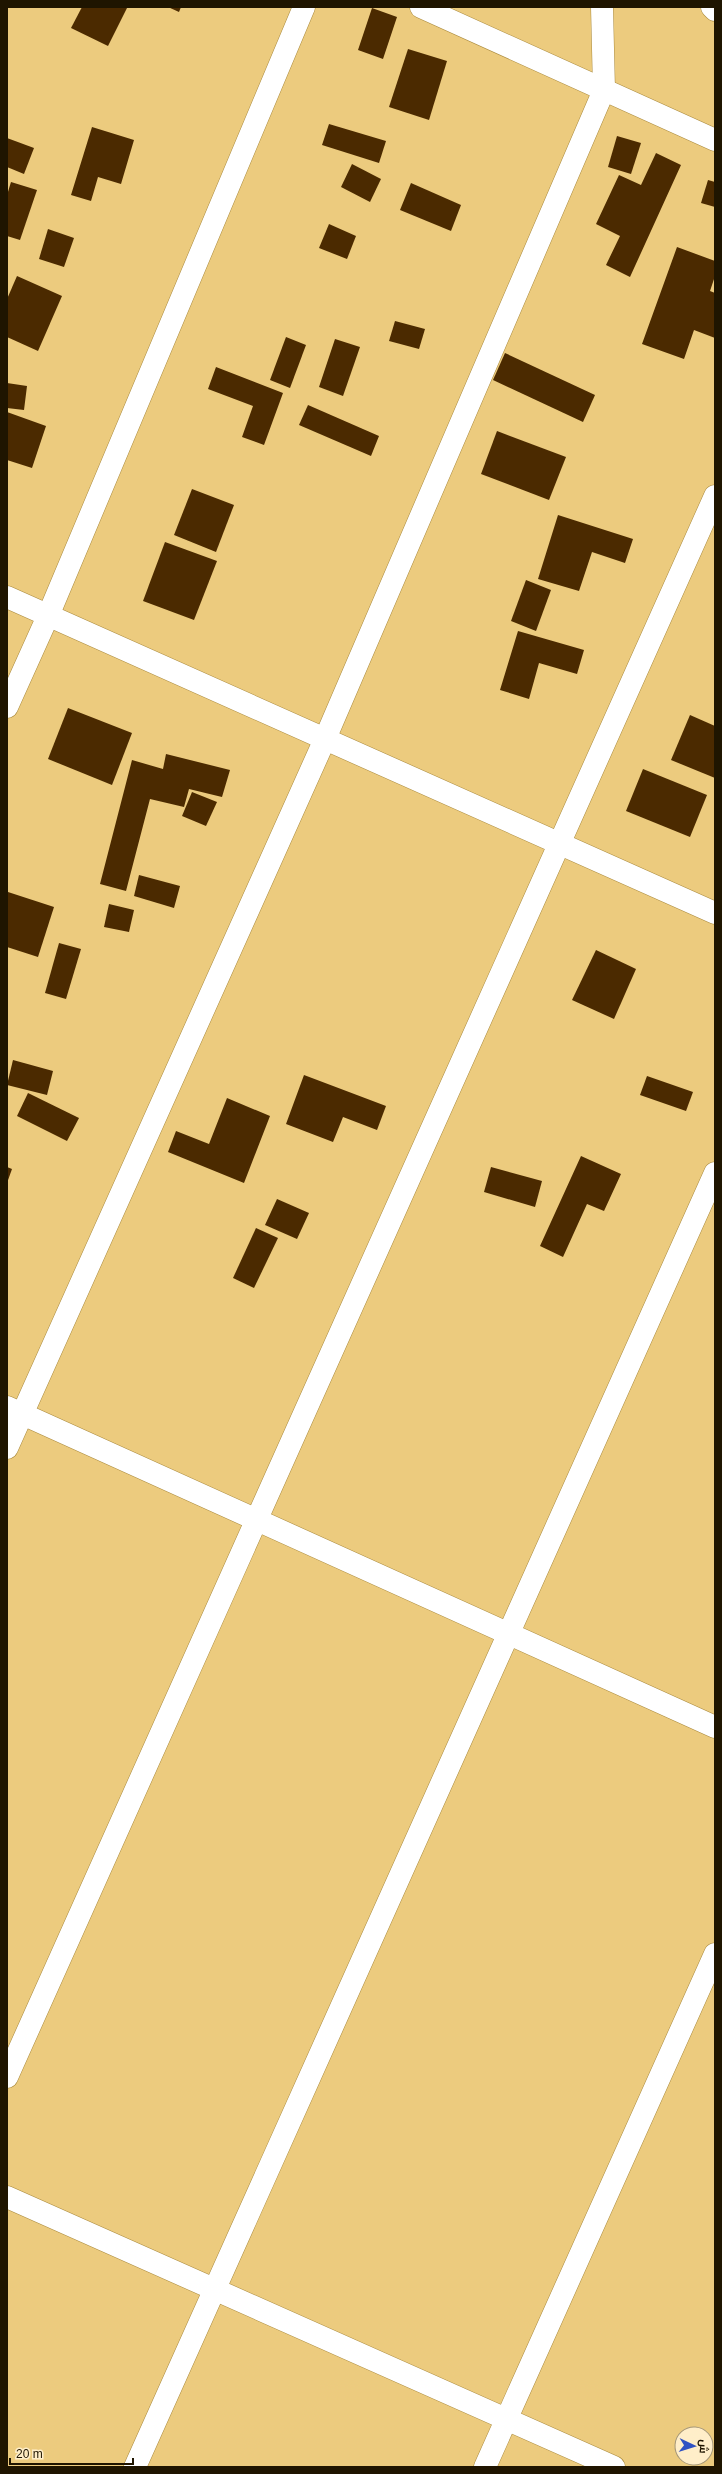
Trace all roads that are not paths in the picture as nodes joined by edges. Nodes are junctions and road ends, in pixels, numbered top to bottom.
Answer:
1 (304, 7) edge
2 (421, 7) edge
3 (602, 7) edge
4 (712, 7) edge
5 (715, 10) edge
6 (604, 90) junction
7 (715, 140) edge
8 (715, 496) edge
9 (7, 597) edge
10 (48, 616) junction
11 (7, 707) edge
12 (325, 739) junction
13 (560, 844) junction
14 (715, 913) edge
15 (715, 1173) edge
16 (15, 1410) edge
17 (7, 1448) edge
18 (257, 1521) junction
19 (508, 1634) junction
20 (715, 1727) edge
21 (715, 1954) edge
22 (7, 2077) edge
23 (7, 2197) edge
24 (215, 2290) junction
25 (506, 2419) junction
26 (135, 2467) edge
27 (485, 2467) edge
28 (614, 2467) edge

1 - 10 street
2 - 6 street
3 - 6 street
4 - 5 street
6 - 7 street
6 - 12 street
8 - 13 street
9 - 10 street
10 - 11 street
10 - 12 street
12 - 13 street
12 - 16 street
13 - 14 street
13 - 18 street
15 - 19 street
16 - 17 street
16 - 18 street
18 - 19 street
18 - 22 street
19 - 20 street
19 - 24 street
21 - 25 street
23 - 24 street
24 - 25 street
24 - 26 street
25 - 27 street
25 - 28 street

